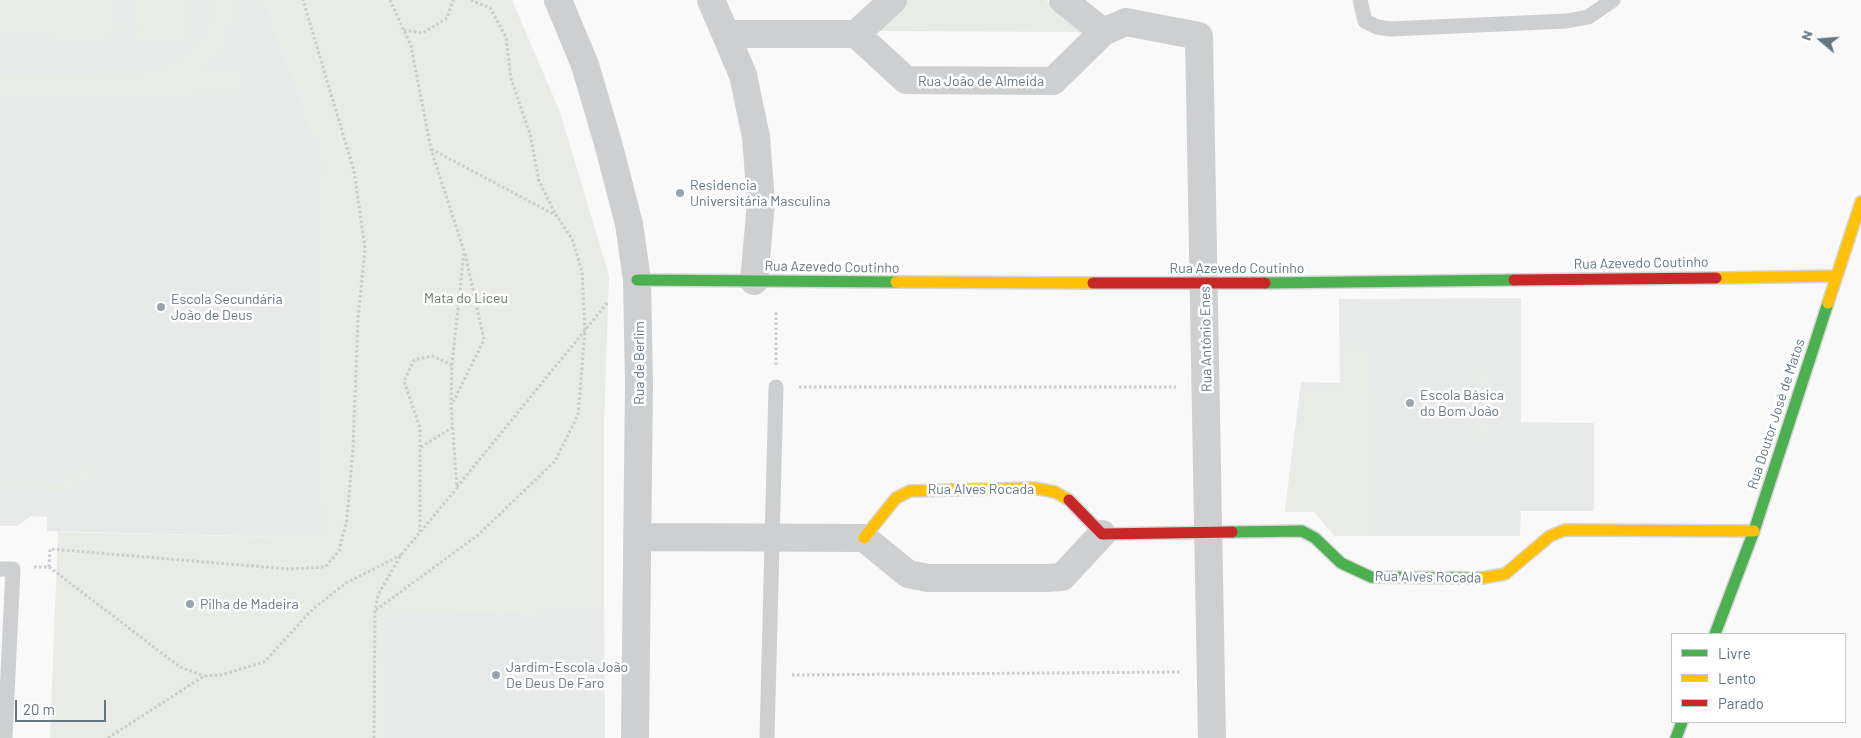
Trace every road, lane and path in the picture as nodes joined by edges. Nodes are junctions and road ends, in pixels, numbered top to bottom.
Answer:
1 (303, 0) edge
2 (390, 0) edge
3 (453, 0) edge
4 (471, 0) edge
5 (558, 0) edge
6 (711, 0) edge
7 (893, 0) edge
8 (1063, 0) edge
9 (1360, 0) edge
10 (1612, 0) edge
11 (1118, 18) edge
12 (404, 30) junction
13 (727, 34) junction
14 (856, 34) junction
15 (431, 149) junction
16 (1861, 202) edge
17 (557, 216) junction
18 (464, 251) junction
19 (1836, 276) junction
20 (637, 280) junction
21 (765, 281) junction
22 (1205, 284) junction
23 (609, 301) dead end
24 (585, 330) junction
25 (452, 365) junction
26 (776, 387) junction
27 (1206, 387) junction
28 (451, 405) junction
29 (453, 427) junction
30 (420, 448) junction
31 (457, 488) junction
32 (1754, 531) junction
33 (1208, 532) junction
34 (420, 533) junction
35 (1102, 534) junction
36 (637, 537) junction
37 (773, 538) junction
38 (864, 538) junction
39 (401, 555) junction
40 (31, 566) dead end
41 (49, 567) junction
42 (0, 569) edge
43 (375, 611) junction
44 (1715, 633) edge
45 (1211, 672) junction
46 (204, 676) junction
47 (769, 676) junction
48 (1682, 723) edge
49 (5, 738) edge
50 (108, 738) edge
51 (374, 738) edge
52 (635, 738) edge
53 (767, 738) edge
54 (1212, 738) edge
55 (1676, 738) edge

1 - 41 path
2 - 12 path
3 - 12 path
4 - 17 path
5 - 20 street, Rua de Berlim
6 - 13 street
7 - 14 street
8 - 11 street
9 - 10 lane
11 - 14 street, Rua João de Almeida
11 - 22 street, Rua António Enes
12 - 15 path
13 - 14 street
13 - 21 street
15 - 17 path
15 - 18 path
16 - 19 street, Rua Doutor José de Matos
17 - 24 path
18 - 25 path
18 - 28 path
19 - 22 street, Rua Azevedo Coutinho
19 - 32 street, Rua Doutor José de Matos
20 - 21 street, Rua Azevedo Coutinho
20 - 36 street, Rua de Berlim
21 - 22 street, Rua Azevedo Coutinho
21 - 26 path
22 - 27 street, Rua António Enes
23 - 24 path
24 - 31 path
24 - 43 path
25 - 28 path
25 - 30 path
26 - 27 path
26 - 37 lane
27 - 33 street, Rua António Enes
28 - 29 path
29 - 30 path
29 - 31 path
30 - 34 path
31 - 34 path
32 - 33 street, Rua Alves Rocada
32 - 44 street, Rua Doutor José de Matos
33 - 35 street, Rua Alves Rocada
33 - 45 street, Rua António Enes
34 - 39 path
35 - 38 street
35 - 38 street, Rua Alves Rocada
36 - 37 street
36 - 52 street, Rua de Berlim
37 - 38 street
37 - 47 lane
39 - 43 path
39 - 46 path
40 - 41 path
41 - 46 path
42 - 49 lane
43 - 51 path
45 - 47 path
45 - 54 street, Rua António Enes
46 - 50 path
47 - 53 lane
48 - 55 street

